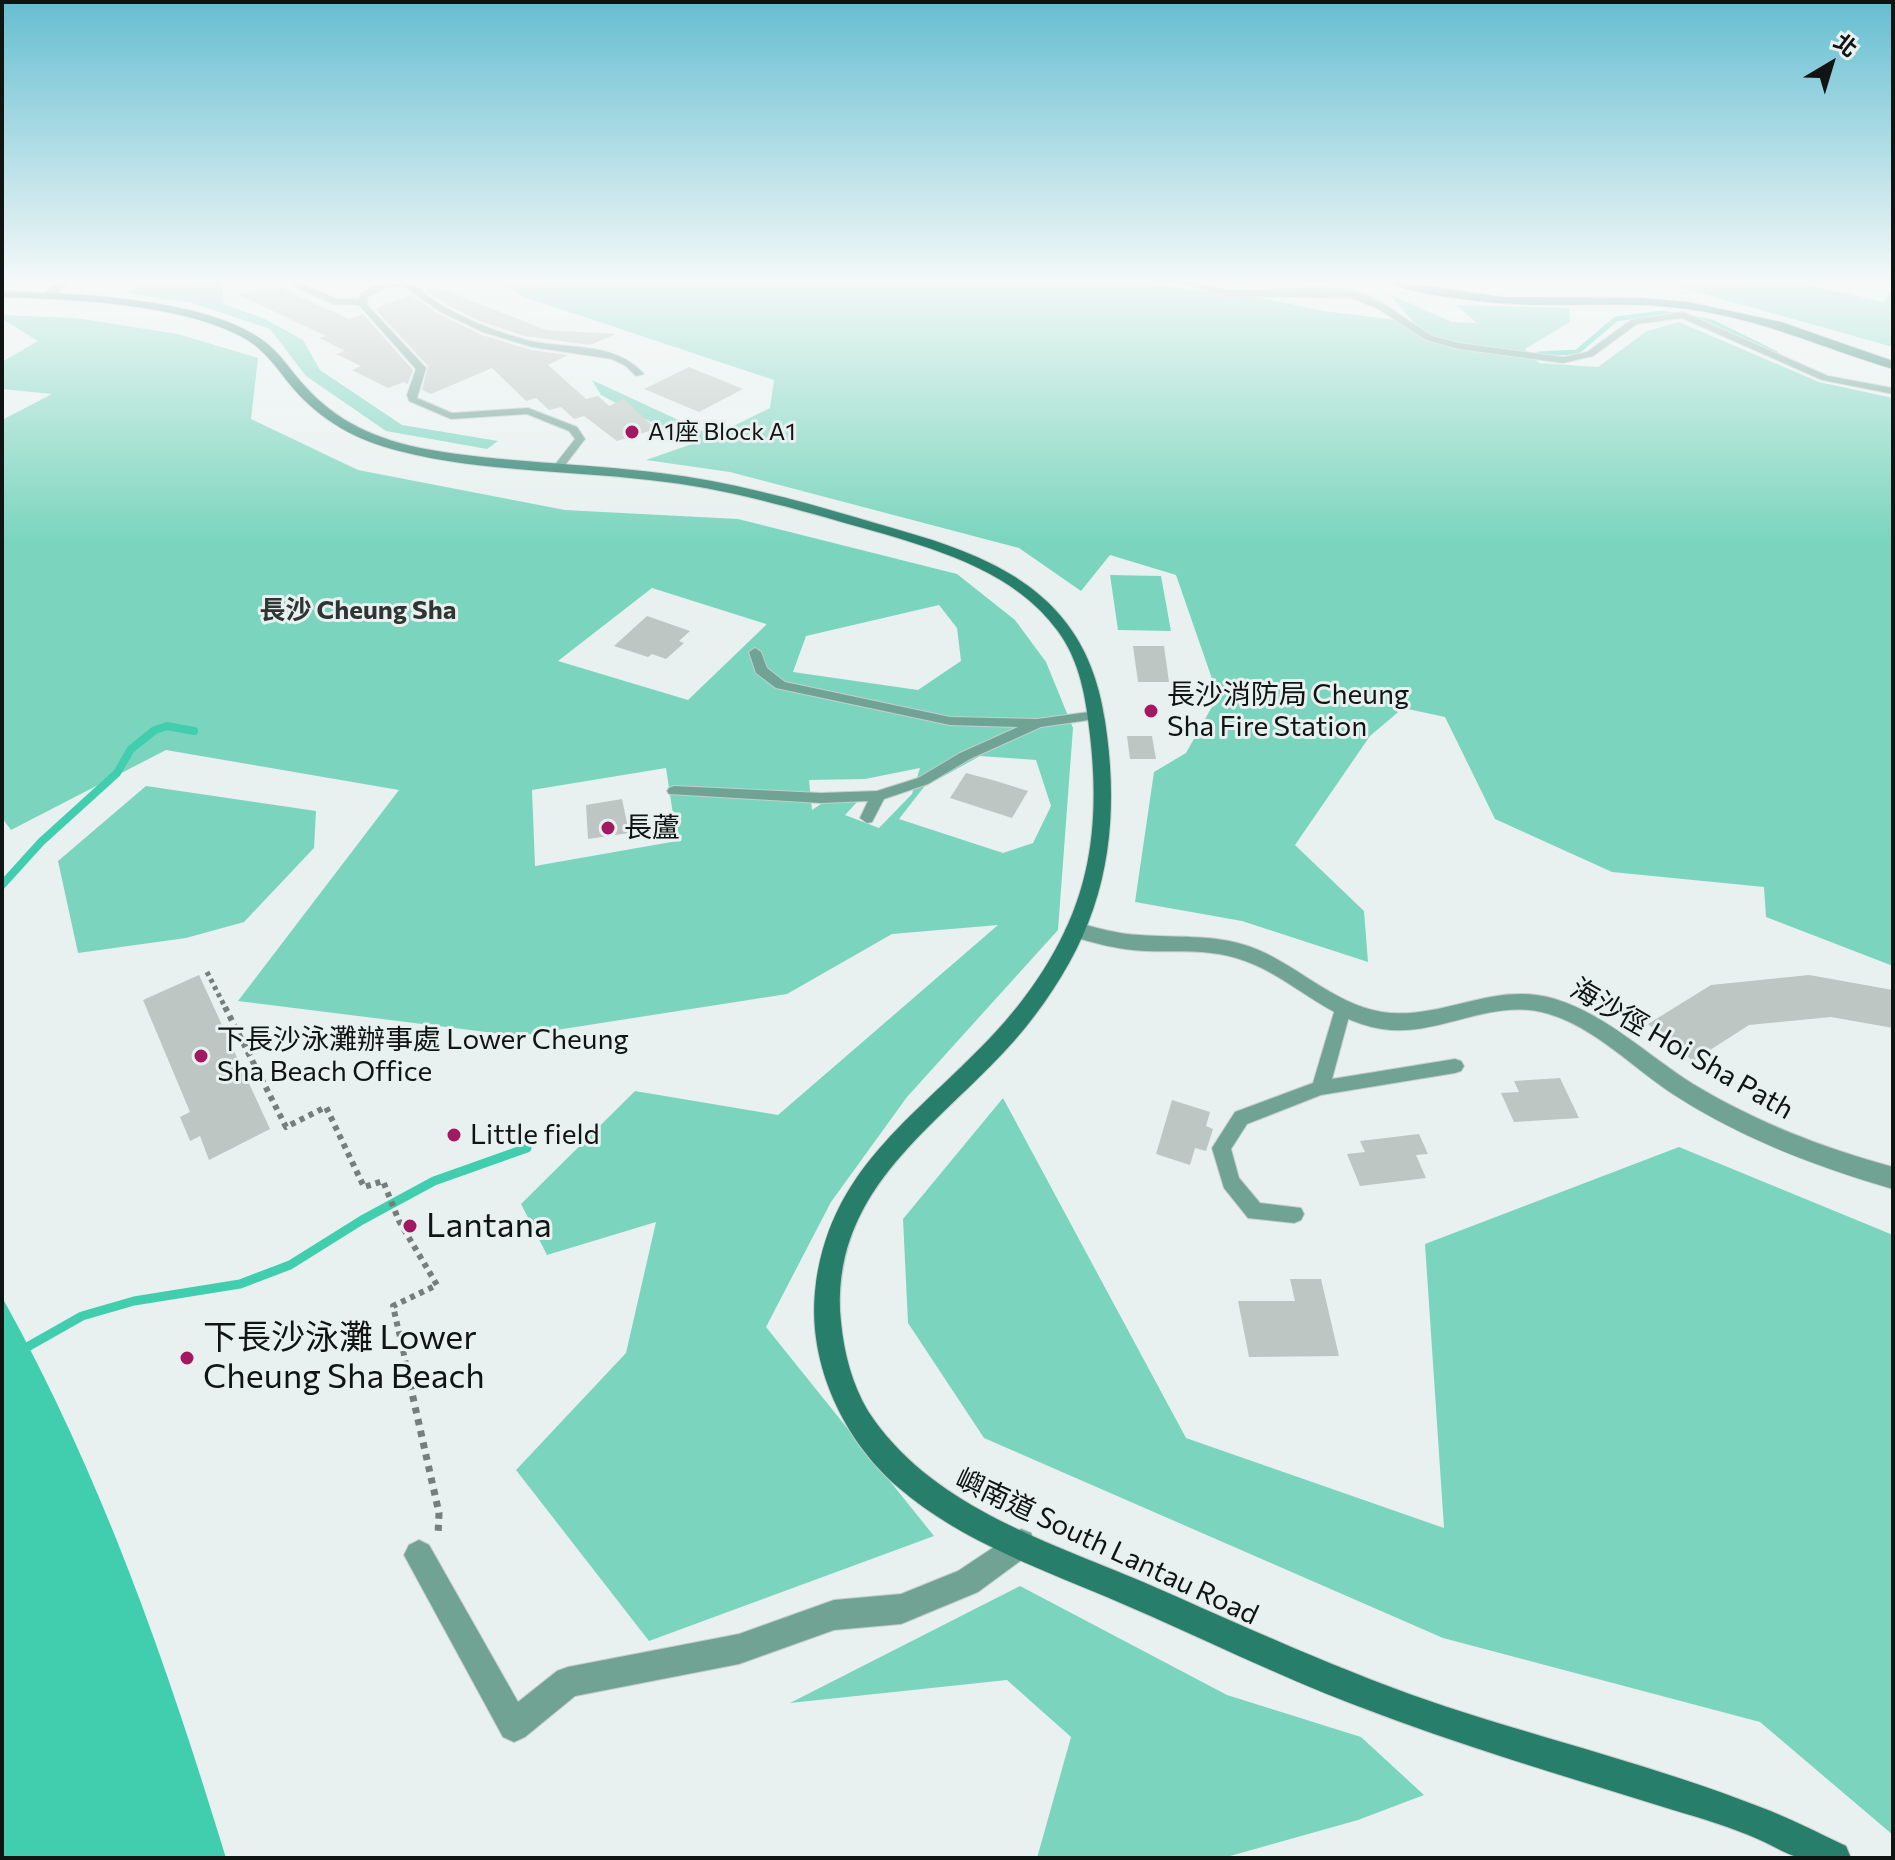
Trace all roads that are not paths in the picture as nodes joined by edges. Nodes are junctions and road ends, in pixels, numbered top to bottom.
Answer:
1 (284, 368) edge
2 (420, 368) edge
3 (635, 368) edge
4 (1799, 368) edge
5 (639, 374) dead end
6 (1893, 391) edge
7 (558, 467) junction
8 (755, 652) dead end
9 (1096, 715) junction
10 (1037, 723) junction
11 (674, 791) dead end
12 (878, 796) junction
13 (867, 818) dead end
14 (1075, 930) junction
15 (1343, 1009) junction
16 (1455, 1066) dead end
17 (1321, 1088) junction
18 (1893, 1178) edge
19 (1294, 1214) dead end
20 (1021, 1543) junction
21 (419, 1555) road end
22 (1834, 1858) edge

1 - 7 main road, 嶼南道 South Lantau Road
2 - 7 lane
3 - 5 lane
4 - 6 lane
7 - 9 main road, 嶼南道 South Lantau Road
8 - 10 lane
9 - 10 lane
9 - 14 main road, 嶼南道 South Lantau Road
10 - 12 lane
11 - 12 lane
12 - 13 lane
14 - 15 street, 海沙徑 Hoi Sha Path
14 - 20 main road, 嶼南道 South Lantau Road
15 - 17 lane
15 - 18 street, 海沙徑 Hoi Sha Path
16 - 17 lane
17 - 19 lane
20 - 21 street
20 - 22 main road, 嶼南道 South Lantau Road

